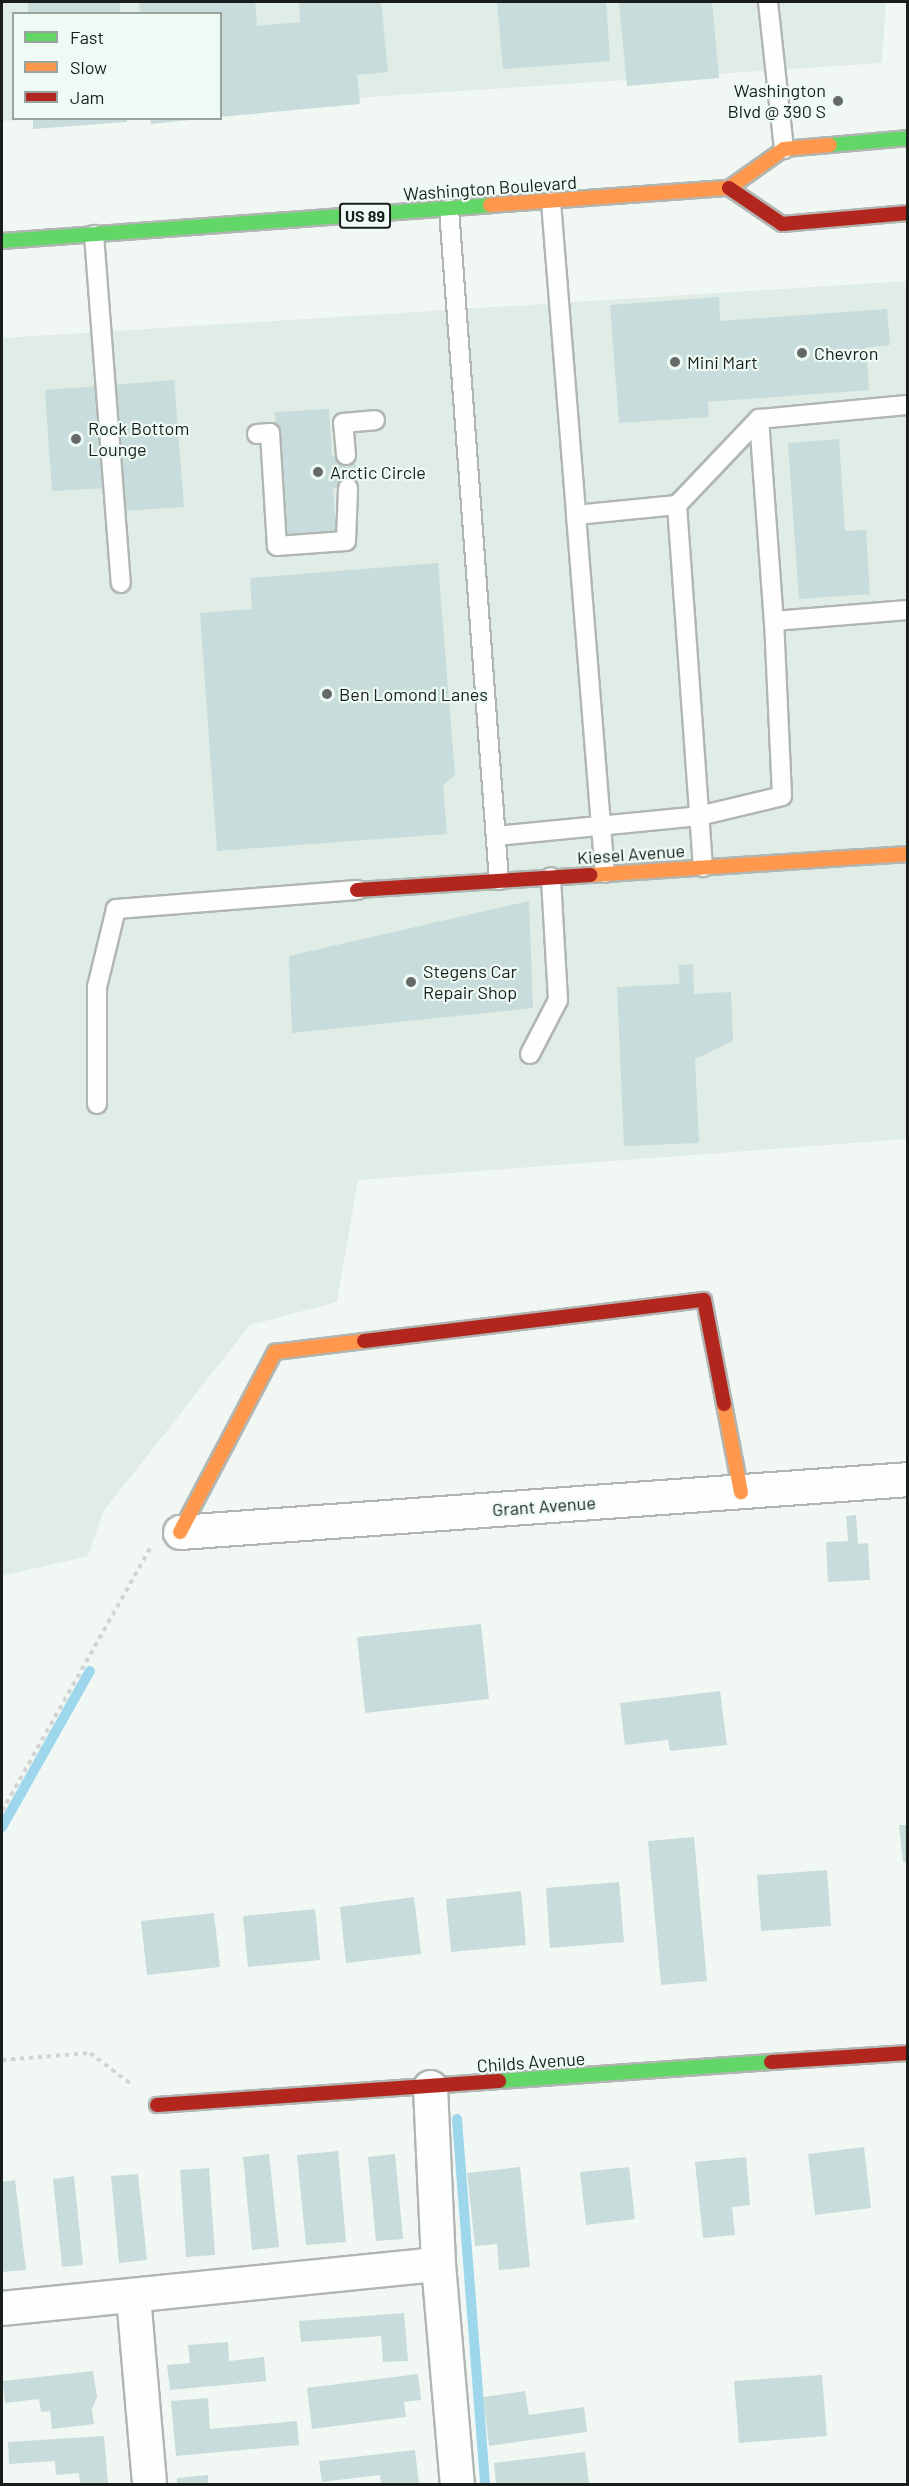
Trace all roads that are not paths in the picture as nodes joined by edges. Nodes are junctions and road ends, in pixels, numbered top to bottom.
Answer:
1 (768, 2) edge
2 (908, 138) edge
3 (784, 149) junction
4 (729, 188) junction
5 (551, 202) junction
6 (449, 209) junction
7 (908, 213) edge
8 (94, 235) junction
9 (2, 241) edge
10 (908, 405) edge
11 (759, 419) junction
12 (375, 420) dead end
13 (257, 434) dead end
14 (346, 456) dead end
15 (348, 488) dead end
16 (677, 505) junction
17 (576, 515) junction
18 (121, 583) dead end
19 (908, 610) edge
20 (774, 621) junction
21 (699, 816) junction
22 (601, 826) junction
23 (496, 836) junction
24 (908, 854) edge
25 (703, 867) junction
26 (605, 873) junction
27 (551, 877) junction
28 (499, 880) junction
29 (357, 890) joint
30 (530, 1054) dead end
31 (98, 1104) dead end
32 (908, 1479) edge
33 (741, 1491) junction
34 (180, 1532) joint
35 (908, 2054) edge
36 (430, 2087) junction
37 (157, 2105) road end
38 (438, 2264) junction
39 (134, 2296) junction
40 (2, 2308) edge
41 (148, 2484) edge
42 (457, 2484) edge

1 - 3 lane
2 - 3 street
3 - 4 street
4 - 5 street, Washington Boulevard / US 89
4 - 7 street
5 - 6 street, Washington Boulevard / US 89
5 - 17 lane
6 - 8 street, Washington Boulevard / US 89
6 - 23 lane
8 - 9 street, Washington Boulevard / US 89
8 - 18 lane
10 - 11 lane
11 - 16 lane
11 - 20 lane
12 - 14 lane
13 - 15 lane
16 - 17 lane
16 - 21 lane
17 - 22 lane
19 - 20 lane
20 - 21 lane
21 - 22 lane
21 - 25 lane
22 - 23 lane
22 - 26 lane
23 - 28 lane
24 - 25 street, Kiesel Avenue
25 - 26 street, Kiesel Avenue
26 - 27 street, Kiesel Avenue
27 - 28 street, Kiesel Avenue
27 - 30 lane
28 - 29 street, Kiesel Avenue
29 - 31 lane
32 - 33 street, Grant Avenue
33 - 34 street, Grant Avenue
33 - 34 street
35 - 36 street, Childs Avenue
36 - 37 street, Childs Avenue
36 - 38 street
38 - 39 street
38 - 42 street
39 - 40 street
39 - 41 street

